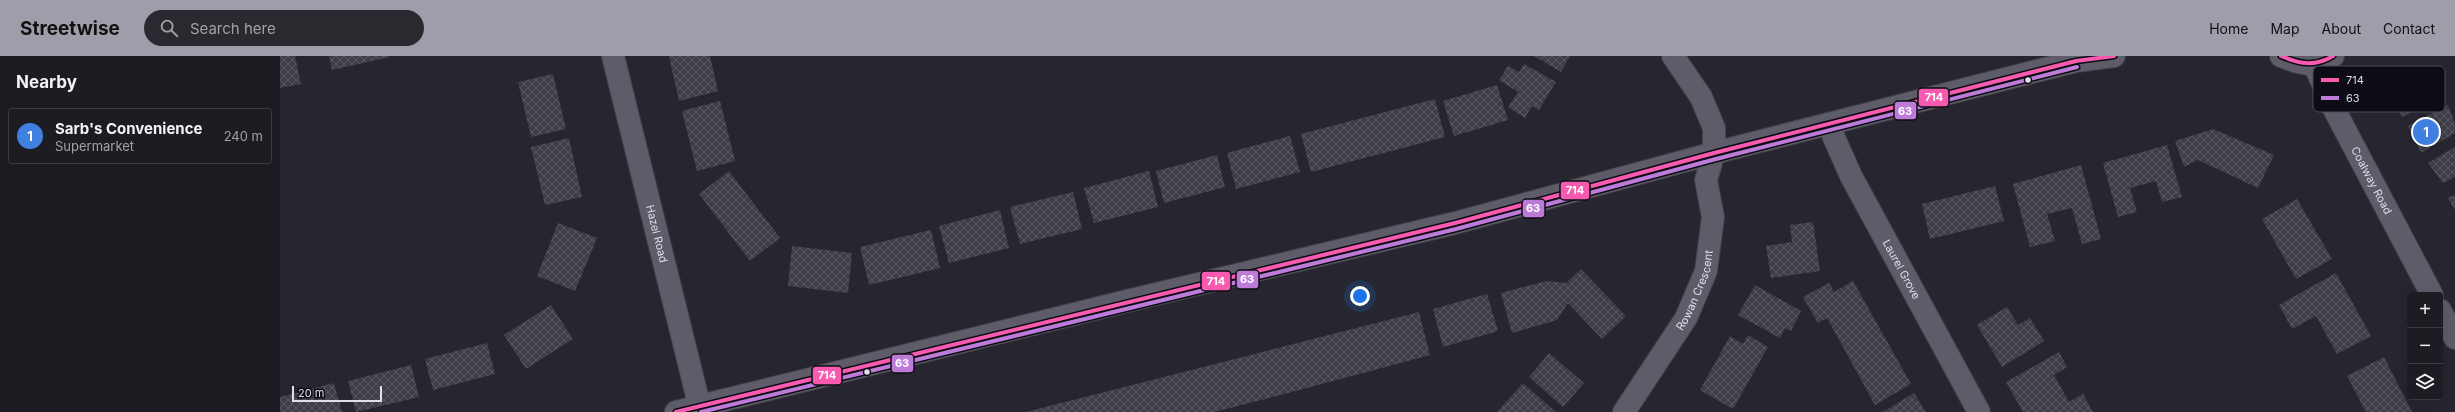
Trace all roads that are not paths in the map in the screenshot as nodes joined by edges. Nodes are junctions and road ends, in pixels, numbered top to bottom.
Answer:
1 (613, 56) edge
2 (1673, 56) edge
3 (2114, 56) edge
4 (2281, 56) edge
5 (2082, 58) edge
6 (2323, 60) edge
7 (2336, 112) edge
8 (1828, 124) junction
9 (1714, 153) junction
10 (2430, 292) edge
11 (2443, 316) edge
12 (2455, 338) edge
13 (700, 409) edge
14 (676, 412) edge
15 (1624, 412) edge
16 (1979, 412) edge

1 - 13 street, Hazel Road
2 - 9 street, Rowan Crescent
3 - 5 street
4 - 6 street
5 - 8 street
7 - 10 street, Coalway Road
8 - 9 street
8 - 16 street, Laurel Grove
9 - 13 street
9 - 15 street, Rowan Crescent
11 - 12 street
13 - 14 street

